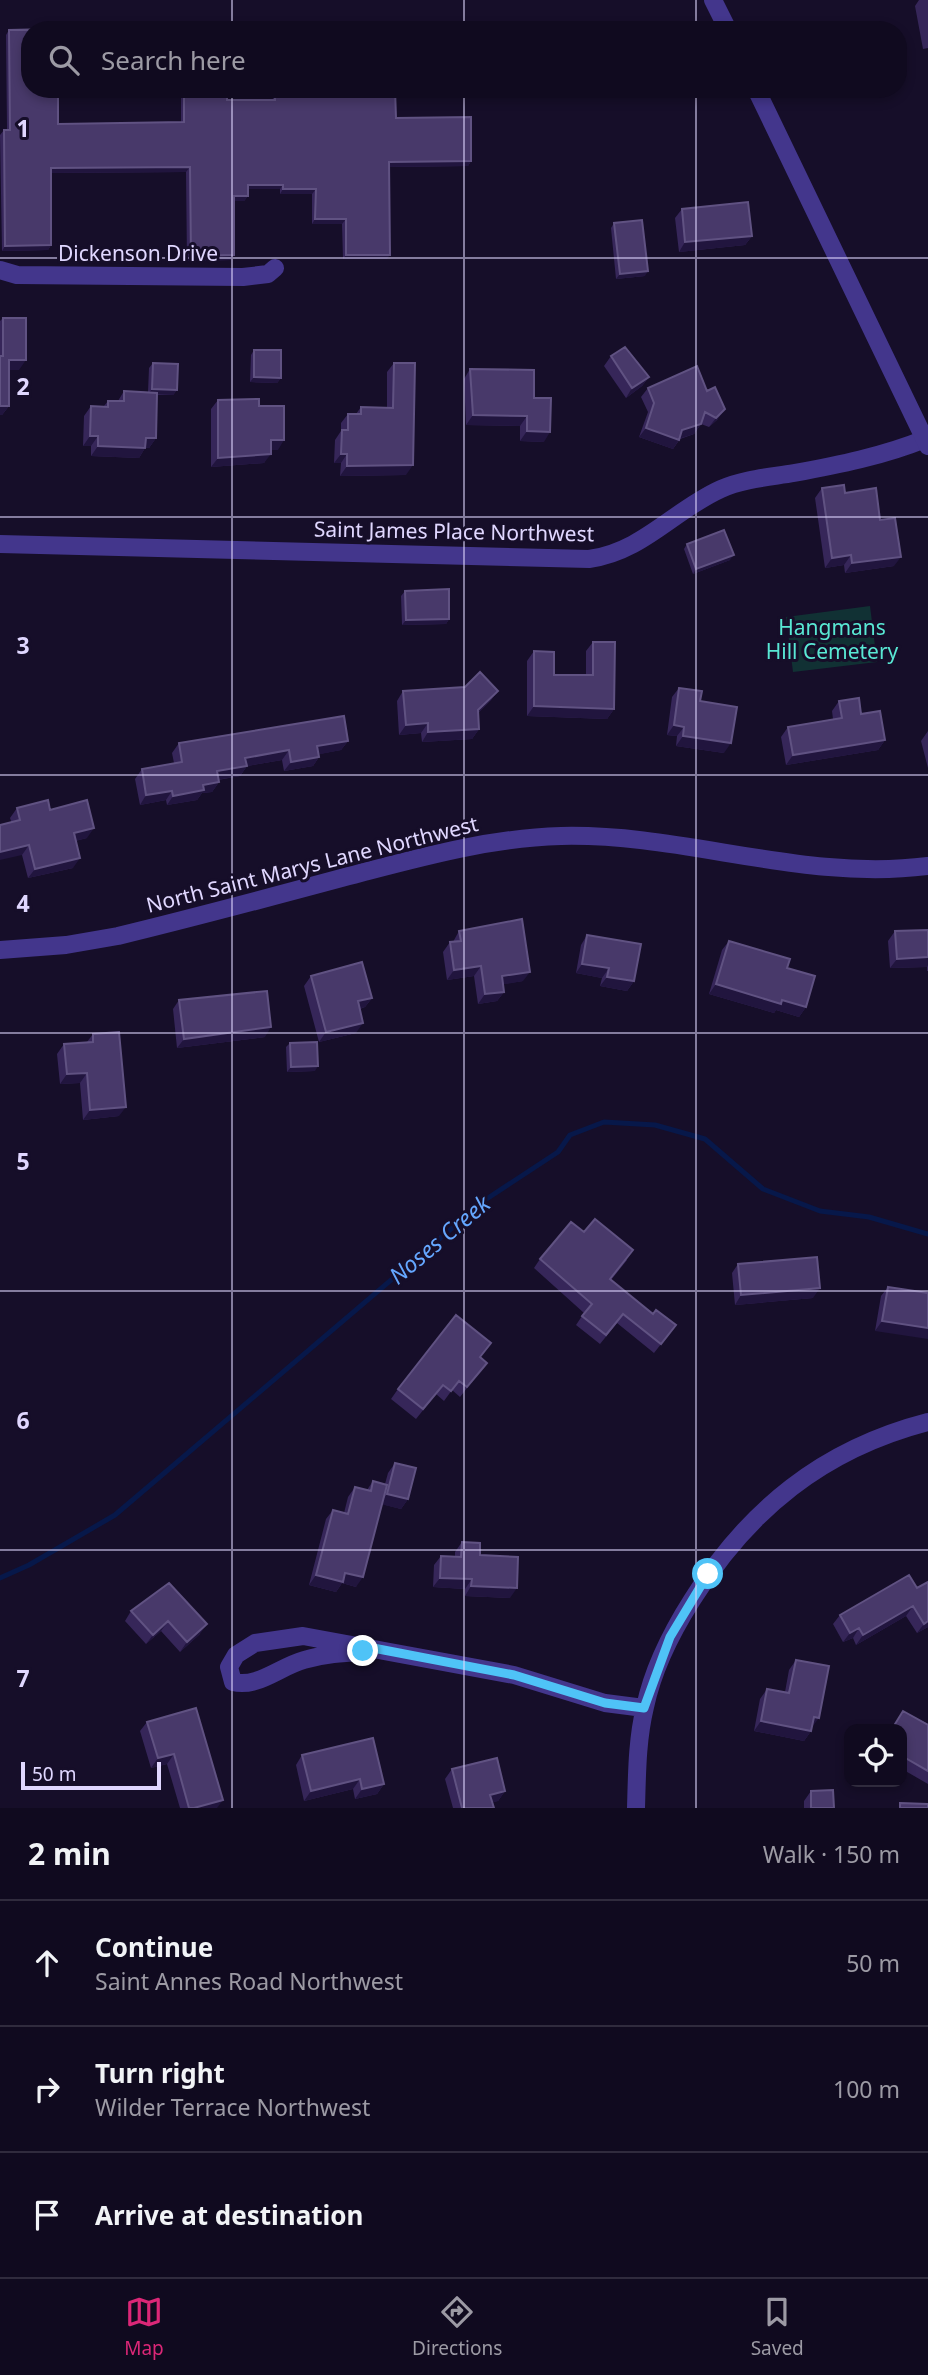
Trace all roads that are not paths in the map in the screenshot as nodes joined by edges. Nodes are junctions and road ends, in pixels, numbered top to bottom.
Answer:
1 (713, 0) edge
2 (724, 21) edge
3 (760, 98) edge
4 (275, 268) dead end
5 (0, 270) edge
6 (926, 443) edge
7 (0, 544) edge
8 (928, 866) edge
9 (0, 950) edge
10 (928, 1422) edge
11 (368, 1647) junction
12 (644, 1708) junction
13 (636, 1808) edge

1 - 2 street
3 - 6 street
4 - 5 street, Dickenson Drive
6 - 7 street, Saint James Place Northwest
8 - 9 street, North Saint Marys Lane Northwest
10 - 12 street
11 - 11 street
11 - 12 street
12 - 13 street

